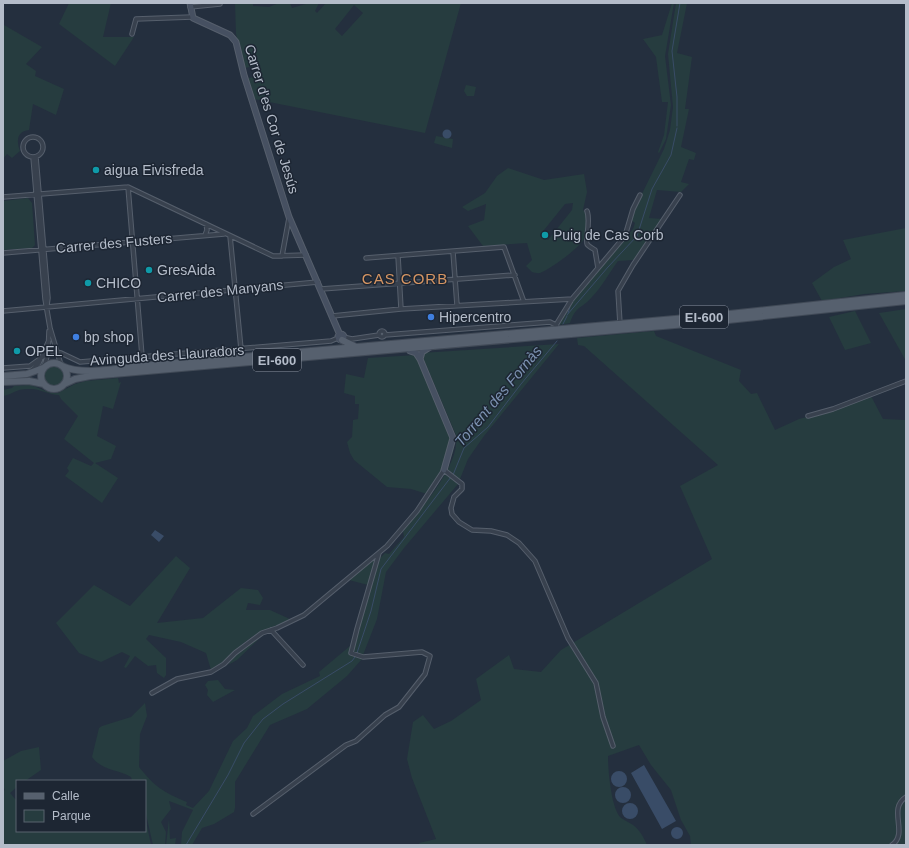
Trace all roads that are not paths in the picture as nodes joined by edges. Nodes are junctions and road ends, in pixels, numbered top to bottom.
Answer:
1 (220, 4) dead end
2 (190, 5) edge
3 (192, 17) junction
4 (132, 34) dead end
5 (34, 157) junction
6 (128, 187) junction
7 (38, 194) junction
8 (640, 195) dead end
9 (680, 195) dead end
10 (3, 197) edge
11 (587, 211) dead end
12 (289, 217) junction
13 (206, 224) junction
14 (225, 234) junction
15 (205, 235) junction
16 (230, 236) junction
17 (133, 242) junction
18 (42, 250) junction
19 (454, 252) junction
20 (3, 253) edge
21 (306, 255) junction
22 (282, 256) junction
23 (398, 256) junction
24 (366, 258) dead end
25 (598, 268) junction
26 (515, 275) junction
27 (455, 278) junction
28 (318, 282) junction
29 (399, 283) junction
30 (321, 288) junction
31 (235, 290) junction
32 (906, 295) edge
33 (138, 299) junction
34 (572, 299) junction
35 (906, 301) edge
36 (524, 302) junction
37 (457, 305) junction
38 (47, 306) junction
39 (401, 309) junction
40 (3, 311) edge
41 (332, 316) junction
42 (620, 324) junction
43 (50, 328) junction
44 (450, 330) junction
45 (558, 330) junction
46 (340, 338) junction
47 (459, 338) junction
48 (49, 340) junction
49 (358, 347) junction
50 (432, 347) junction
51 (241, 349) junction
52 (332, 350) junction
53 (382, 351) junction
54 (410, 351) joint
55 (56, 352) junction
56 (48, 353) junction
57 (142, 356) junction
58 (151, 357) junction
59 (420, 359) junction
60 (40, 360) junction
61 (62, 365) junction
62 (152, 365) junction
63 (3, 368) edge
64 (44, 368) junction
65 (27, 374) junction
66 (3, 376) edge
67 (906, 381) edge
68 (3, 382) edge
69 (44, 384) junction
70 (64, 384) junction
71 (808, 416) dead end
72 (445, 471) junction
73 (379, 552) junction
74 (271, 630) junction
75 (303, 665) dead end
76 (152, 693) dead end
77 (613, 746) dead end
78 (906, 797) edge
79 (253, 814) dead end
80 (892, 845) edge

1 - 2 street
2 - 3 street
3 - 4 street
3 - 12 street, Carrer d'es Cor de Jesús
5 - 5 street
5 - 7 street
6 - 7 street
6 - 13 street
6 - 17 street
7 - 10 street
7 - 18 street
8 - 25 street
9 - 42 street
11 - 25 street
12 - 21 street, Carrer d'es Cor de Jesús
12 - 22 street
13 - 14 street
13 - 15 street
14 - 15 street, Carrer des Fusters
14 - 16 street
15 - 17 street, Carrer des Fusters
16 - 22 street
16 - 31 street
17 - 18 street, Carrer des Fusters
17 - 33 street
18 - 20 street, Carrer des Fusters
18 - 38 street
19 - 23 street
19 - 26 street
19 - 27 street
21 - 22 street
21 - 28 street, Carrer d'es Cor de Jesús
23 - 24 street
23 - 29 street
25 - 34 street
26 - 27 street
26 - 36 street
27 - 29 street
27 - 37 street
28 - 30 street, Carrer d'es Cor de Jesús
28 - 31 street, Carrer des Manyans
29 - 30 street
29 - 39 street
30 - 41 street, Carrer d'es Cor de Jesús
31 - 33 street, Carrer des Manyans
31 - 51 street
32 - 42 main road, EI-600
33 - 38 street, Carrer des Manyans
33 - 57 street
34 - 36 street
34 - 45 street
35 - 45 main road, EI-600
36 - 37 street
37 - 39 street
38 - 40 street, Carrer des Manyans
38 - 43 street
39 - 41 street
41 - 46 street, Carrer d'es Cor de Jesús
42 - 45 main road, EI-600
43 - 48 street
43 - 55 street
44 - 45 street, Avinguda des Llauradors
44 - 46 street, Avinguda des Llauradors
44 - 47 street
45 - 47 main road, EI-600
45 - 50 main road, EI-600
46 - 49 main road
46 - 51 street, Avinguda des Llauradors
46 - 52 main road
47 - 49 main road, EI-600
48 - 56 street
48 - 60 street
49 - 52 main road, EI-600
50 - 53 main road, EI-600
50 - 59 street
51 - 58 street, Avinguda des Llauradors
52 - 62 main road, EI-600
53 - 54 street
53 - 70 main road, EI-600
54 - 59 street
55 - 56 street, Avinguda des Llauradors
55 - 57 street, Avinguda des Llauradors
55 - 61 street
56 - 60 street
56 - 64 street
57 - 58 street, Avinguda des Llauradors
58 - 62 street
59 - 72 street
60 - 63 street
60 - 65 street
61 - 62 main road, EI-600
61 - 64 main road, EI-600
61 - 70 main road
64 - 65 main road, EI-600
64 - 69 main road
65 - 66 main road, EI-600
67 - 71 street
68 - 69 main road, EI-600
69 - 70 main road, EI-600
72 - 73 street
72 - 77 street
73 - 74 street
73 - 79 street
74 - 75 street
74 - 76 street
78 - 80 street

